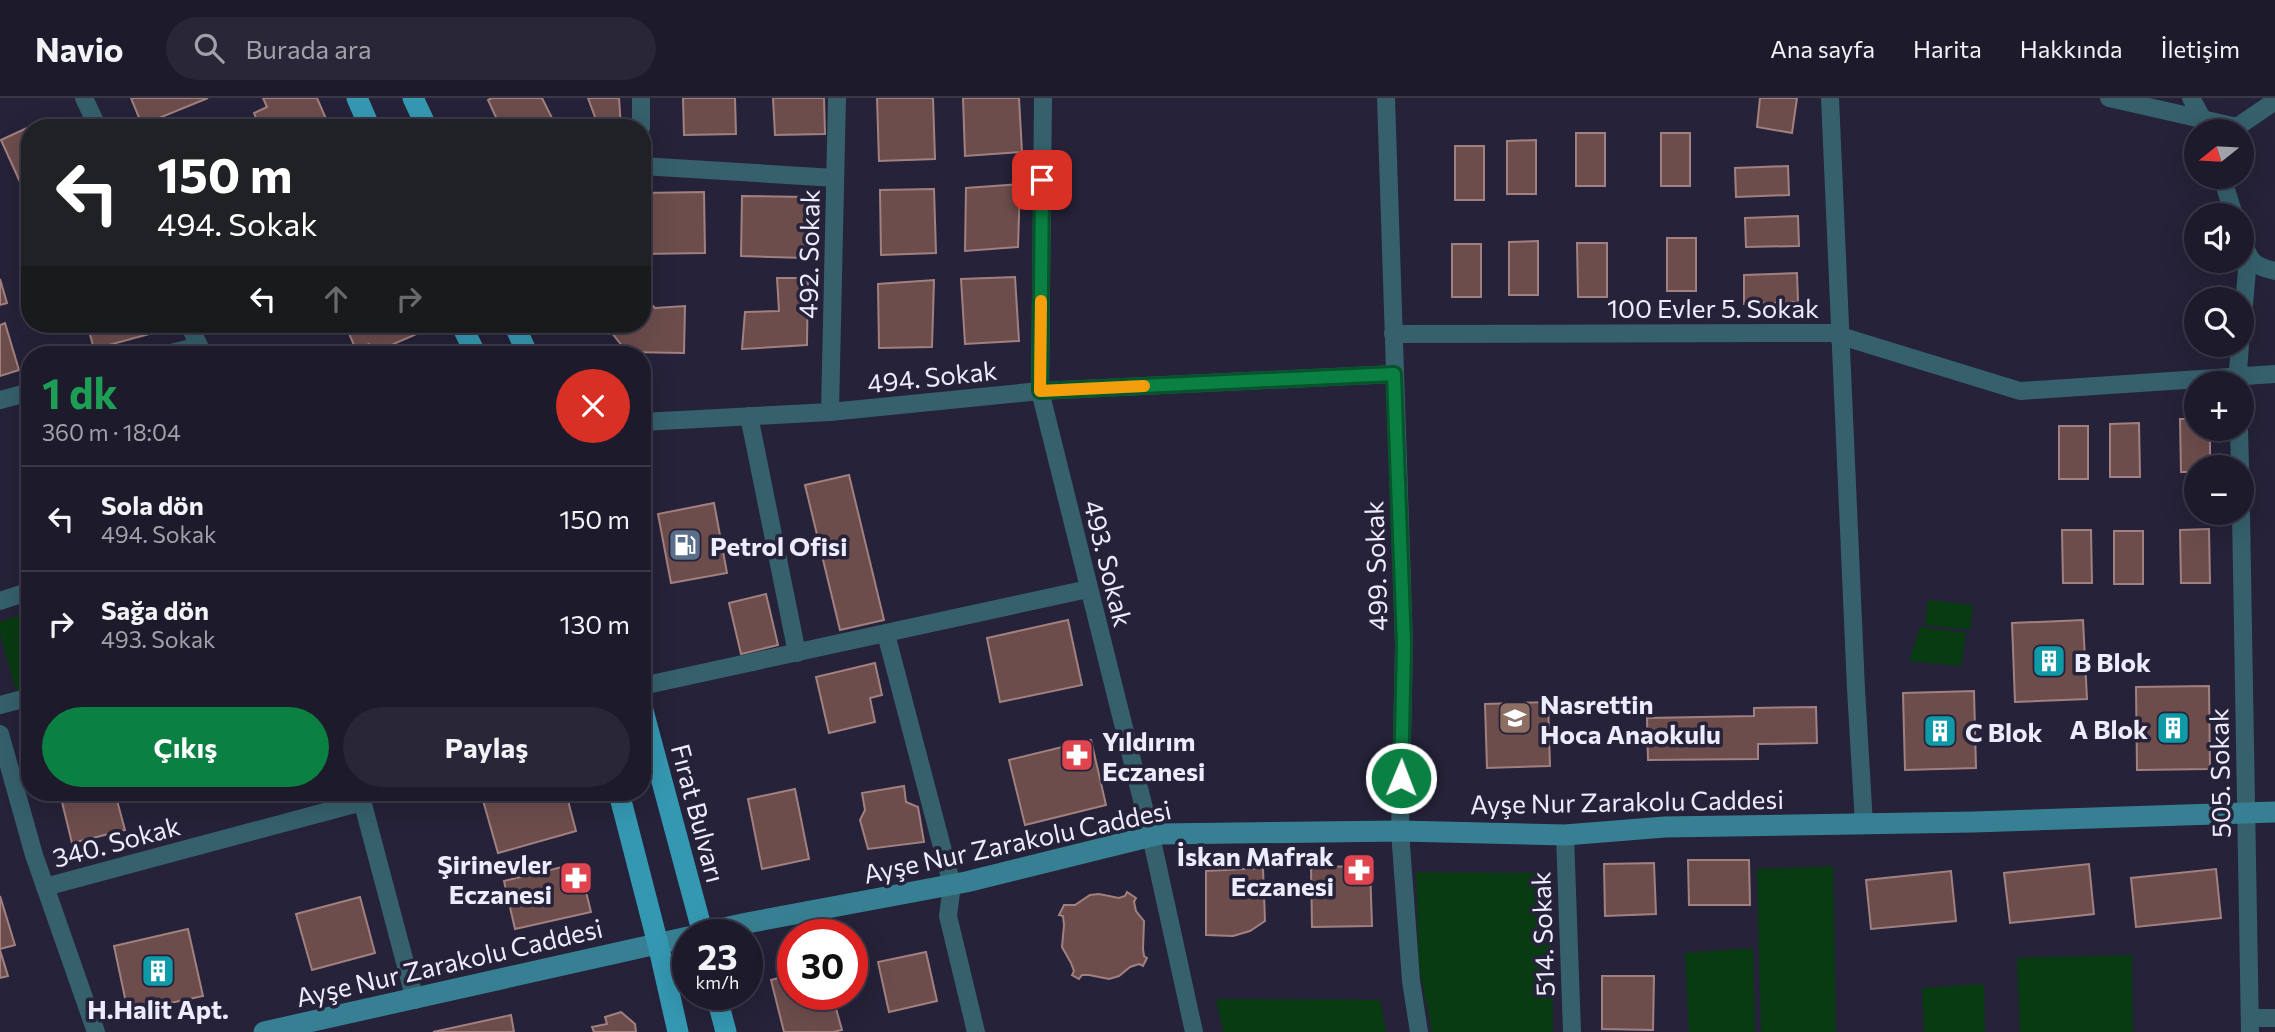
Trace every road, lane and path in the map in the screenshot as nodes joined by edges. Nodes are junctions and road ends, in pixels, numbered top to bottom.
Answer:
1 (84, 98) edge
2 (357, 98) edge
3 (413, 98) edge
4 (641, 98) edge
5 (837, 98) edge
6 (1042, 98) edge
7 (1386, 98) edge
8 (1830, 98) edge
9 (2109, 98) edge
10 (2191, 98) edge
11 (2275, 100) edge
12 (94, 119) edge
13 (366, 119) edge
14 (423, 119) edge
15 (641, 119) edge
16 (2202, 119) edge
17 (2248, 119) edge
18 (2184, 120) edge
19 (651, 167) edge
20 (835, 178) junction
21 (2254, 263) edge
22 (2275, 271) edge
23 (1393, 334) junction
24 (1840, 336) junction
25 (1394, 374) junction
26 (2275, 374) edge
27 (2254, 377) edge
28 (2184, 383) edge
29 (1040, 391) junction
30 (21, 394) edge
31 (0, 400) edge
32 (831, 412) junction
33 (749, 416) junction
34 (651, 421) edge
35 (2241, 525) edge
36 (1088, 589) junction
37 (21, 594) edge
38 (0, 601) edge
39 (886, 634) junction
40 (797, 653) junction
41 (651, 684) edge
42 (21, 699) edge
43 (0, 705) edge
44 (0, 734) edge
45 (651, 744) edge
46 (347, 801) edge
47 (362, 801) edge
48 (621, 801) edge
49 (2275, 812) edge
50 (2246, 813) junction
51 (1864, 824) junction
52 (1400, 831) junction
53 (1565, 835) junction
54 (1151, 836) junction
55 (952, 885) junction
56 (45, 887) junction
57 (693, 919) edge
58 (763, 920) edge
59 (672, 941) edge
60 (659, 944) junction
61 (415, 1000) junction
62 (720, 1010) edge
63 (2275, 1018) edge
64 (2250, 1025) edge
65 (96, 1032) edge
66 (264, 1032) edge
67 (678, 1032) edge
68 (726, 1032) edge
69 (976, 1032) edge
70 (1194, 1032) edge
71 (1419, 1032) edge
72 (1572, 1032) edge

1 - 12 street
2 - 13 main road
3 - 14 main road
4 - 15 street
5 - 20 street, 492. Sokak
6 - 29 street, 493. Sokak
7 - 23 street, 499. Sokak
8 - 24 street
9 - 18 street
10 - 16 street
11 - 17 street
19 - 20 street
20 - 32 street, 492. Sokak
21 - 22 street
23 - 24 street, 100 Evler 5. Sokak
23 - 25 street, 499. Sokak
24 - 28 street, 100 Evler 5. Sokak
24 - 51 street
25 - 29 street, 494. Sokak
25 - 52 street, 499. Sokak
26 - 27 street, 100 Evler 5. Sokak
29 - 32 street, 494. Sokak
29 - 36 street, 493. Sokak
30 - 31 street
32 - 33 street, 494. Sokak
33 - 34 street, 494. Sokak
33 - 40 street
35 - 50 street, 505. Sokak
36 - 39 street
36 - 54 street, 493. Sokak
37 - 38 street
39 - 40 street
39 - 55 street
40 - 41 street
42 - 43 street
44 - 56 street
45 - 57 main road, Fırat Bulvarı
46 - 56 street, 340. Sokak
47 - 61 street
48 - 60 main road
49 - 50 street, Ayşe Nur Zarakolu Caddesi
50 - 51 street, Ayşe Nur Zarakolu Caddesi
50 - 64 street, 505. Sokak
51 - 53 street, Ayşe Nur Zarakolu Caddesi
52 - 53 street, Ayşe Nur Zarakolu Caddesi
52 - 54 street, Ayşe Nur Zarakolu Caddesi
52 - 71 street, 499. Sokak
53 - 72 street, 514. Sokak
54 - 55 street, Ayşe Nur Zarakolu Caddesi
54 - 70 street, 493. Sokak
55 - 58 street, Ayşe Nur Zarakolu Caddesi
55 - 69 street
56 - 65 street
59 - 60 street, Ayşe Nur Zarakolu Caddesi
60 - 61 street, Ayşe Nur Zarakolu Caddesi
60 - 67 main road
61 - 66 street, Ayşe Nur Zarakolu Caddesi
62 - 68 main road
63 - 64 street

